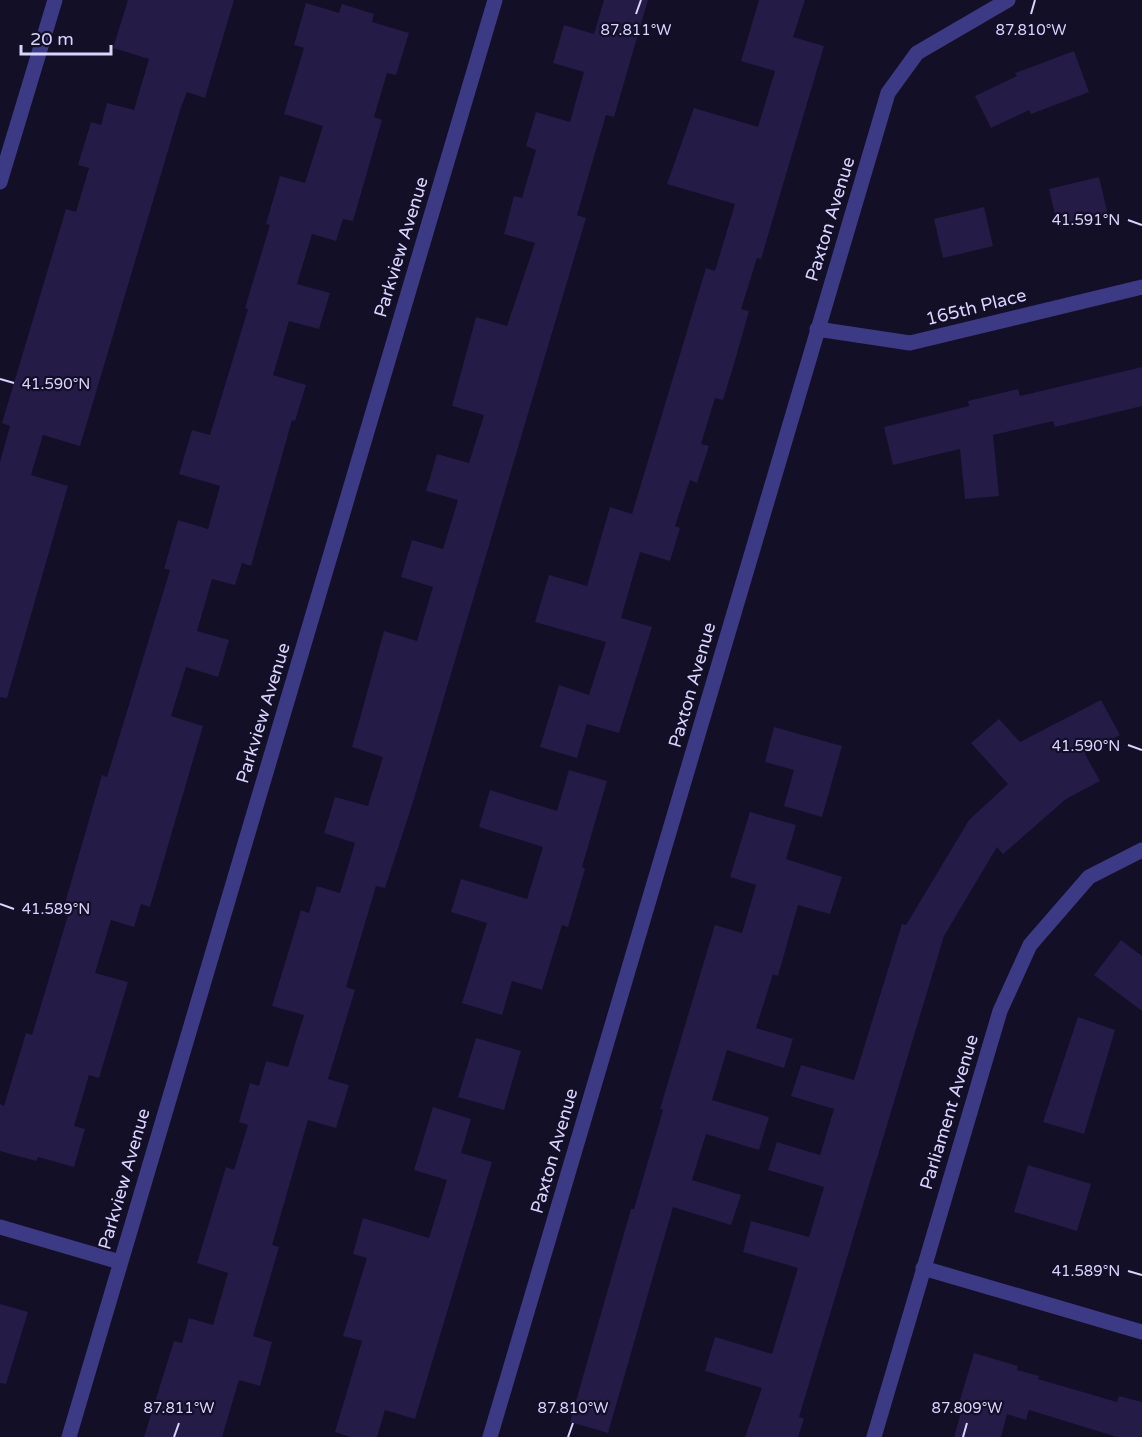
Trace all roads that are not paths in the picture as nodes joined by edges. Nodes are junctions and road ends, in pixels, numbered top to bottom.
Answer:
1 (55, 0) edge
2 (495, 0) edge
3 (1008, 0) edge
4 (0, 182) edge
5 (1142, 287) edge
6 (817, 329) junction
7 (1142, 850) edge
8 (0, 1227) edge
9 (120, 1262) junction
10 (923, 1268) junction
11 (1142, 1332) edge
12 (69, 1437) edge
13 (490, 1437) edge
14 (874, 1437) edge

1 - 4 street
2 - 9 street, Parkview Avenue
3 - 6 street, Paxton Avenue
5 - 6 street, 165th Place
6 - 13 street, Paxton Avenue
7 - 10 street, Parliament Avenue
8 - 9 street
9 - 12 street, Parkview Avenue
10 - 11 street
10 - 14 street, Parliament Avenue

